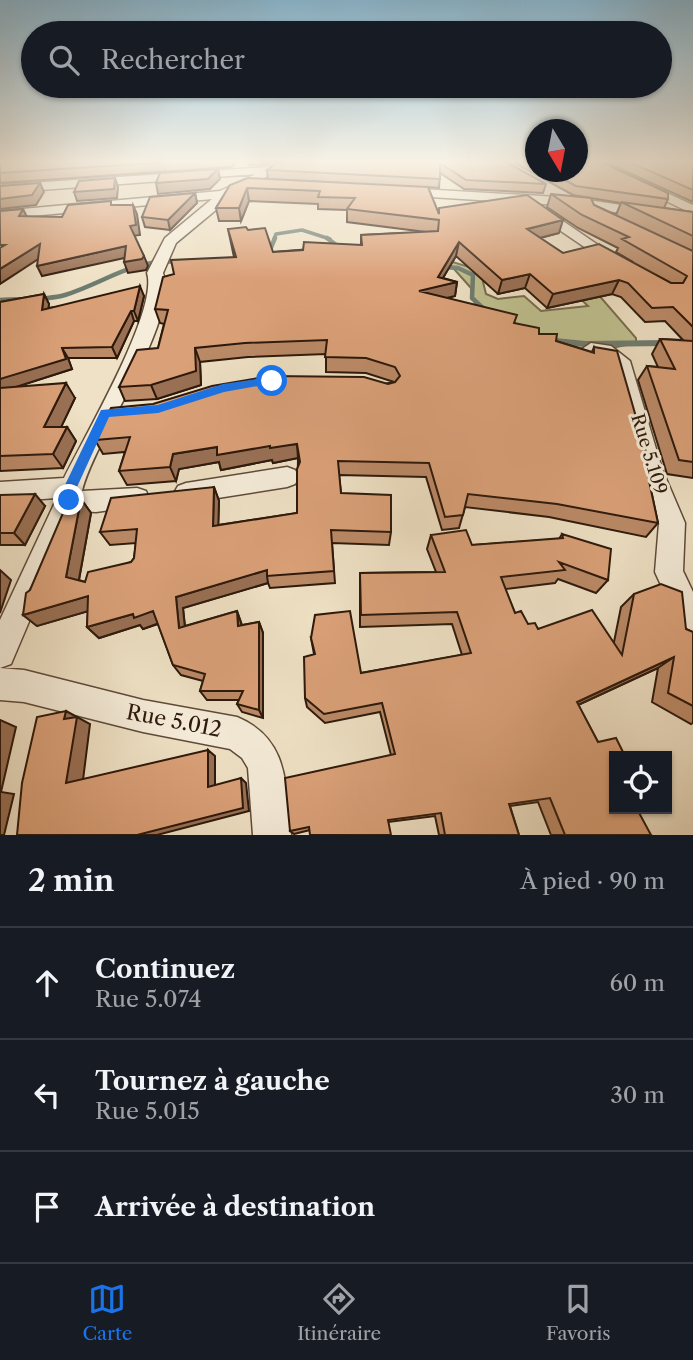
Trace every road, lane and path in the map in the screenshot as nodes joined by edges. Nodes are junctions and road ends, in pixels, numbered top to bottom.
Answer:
1 (148, 201) edge
2 (217, 201) edge
3 (526, 201) edge
4 (561, 201) edge
5 (674, 201) edge
6 (575, 202) junction
7 (693, 210) edge
8 (0, 215) edge
9 (612, 220) edge
10 (693, 220) edge
11 (631, 271) edge
12 (591, 354) edge
13 (132, 411) edge
14 (105, 413) junction
15 (287, 477) dead end
16 (0, 492) edge
17 (70, 493) junction
18 (693, 623) edge
19 (0, 653) edge
20 (0, 684) edge
21 (272, 835) edge

1 - 8 street
2 - 14 street
3 - 11 street
4 - 6 street
5 - 7 street
6 - 9 street
6 - 10 street
12 - 18 street, Rue 5.109
13 - 14 street
14 - 17 street
15 - 17 street
16 - 17 street
17 - 19 street
20 - 21 street, Rue 5.012

